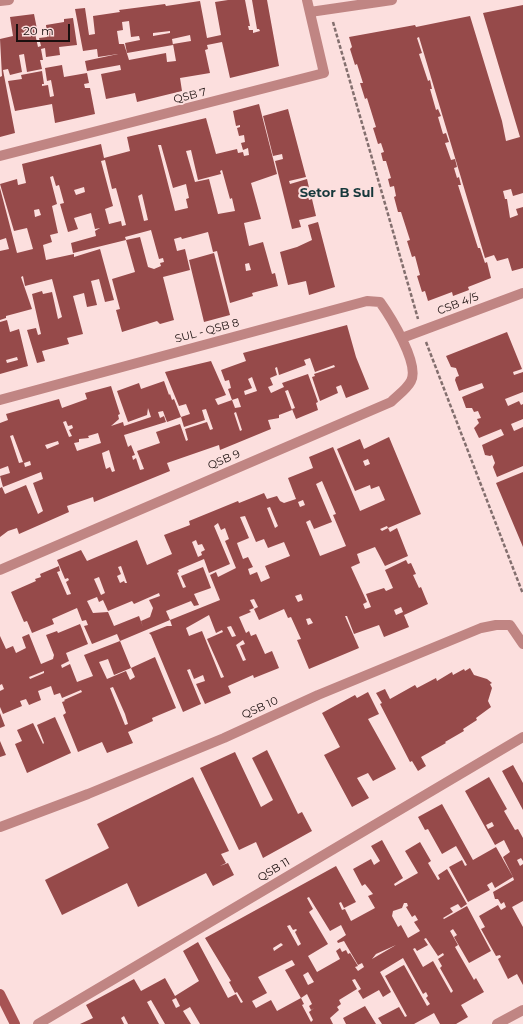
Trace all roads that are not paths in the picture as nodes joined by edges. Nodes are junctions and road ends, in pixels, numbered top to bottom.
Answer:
1 (9, 0) edge
2 (308, 0) edge
3 (392, 0) edge
4 (0, 1) edge
5 (310, 12) junction
6 (0, 156) edge
7 (523, 292) edge
8 (402, 338) junction
9 (0, 400) edge
10 (0, 570) edge
11 (523, 644) edge
12 (523, 737) edge
13 (0, 827) edge
14 (0, 994) edge
15 (523, 1010) edge
16 (15, 1024) edge
17 (38, 1024) edge
18 (497, 1024) edge

1 - 4 street
2 - 5 street
3 - 5 street
5 - 6 street, QSB 7
7 - 8 street, CSB 4/5
8 - 9 street, SUL - QSB 8
8 - 10 street, QSB 9
11 - 13 street, QSB 10
12 - 17 street, QSB 11
14 - 16 main road
15 - 18 street

